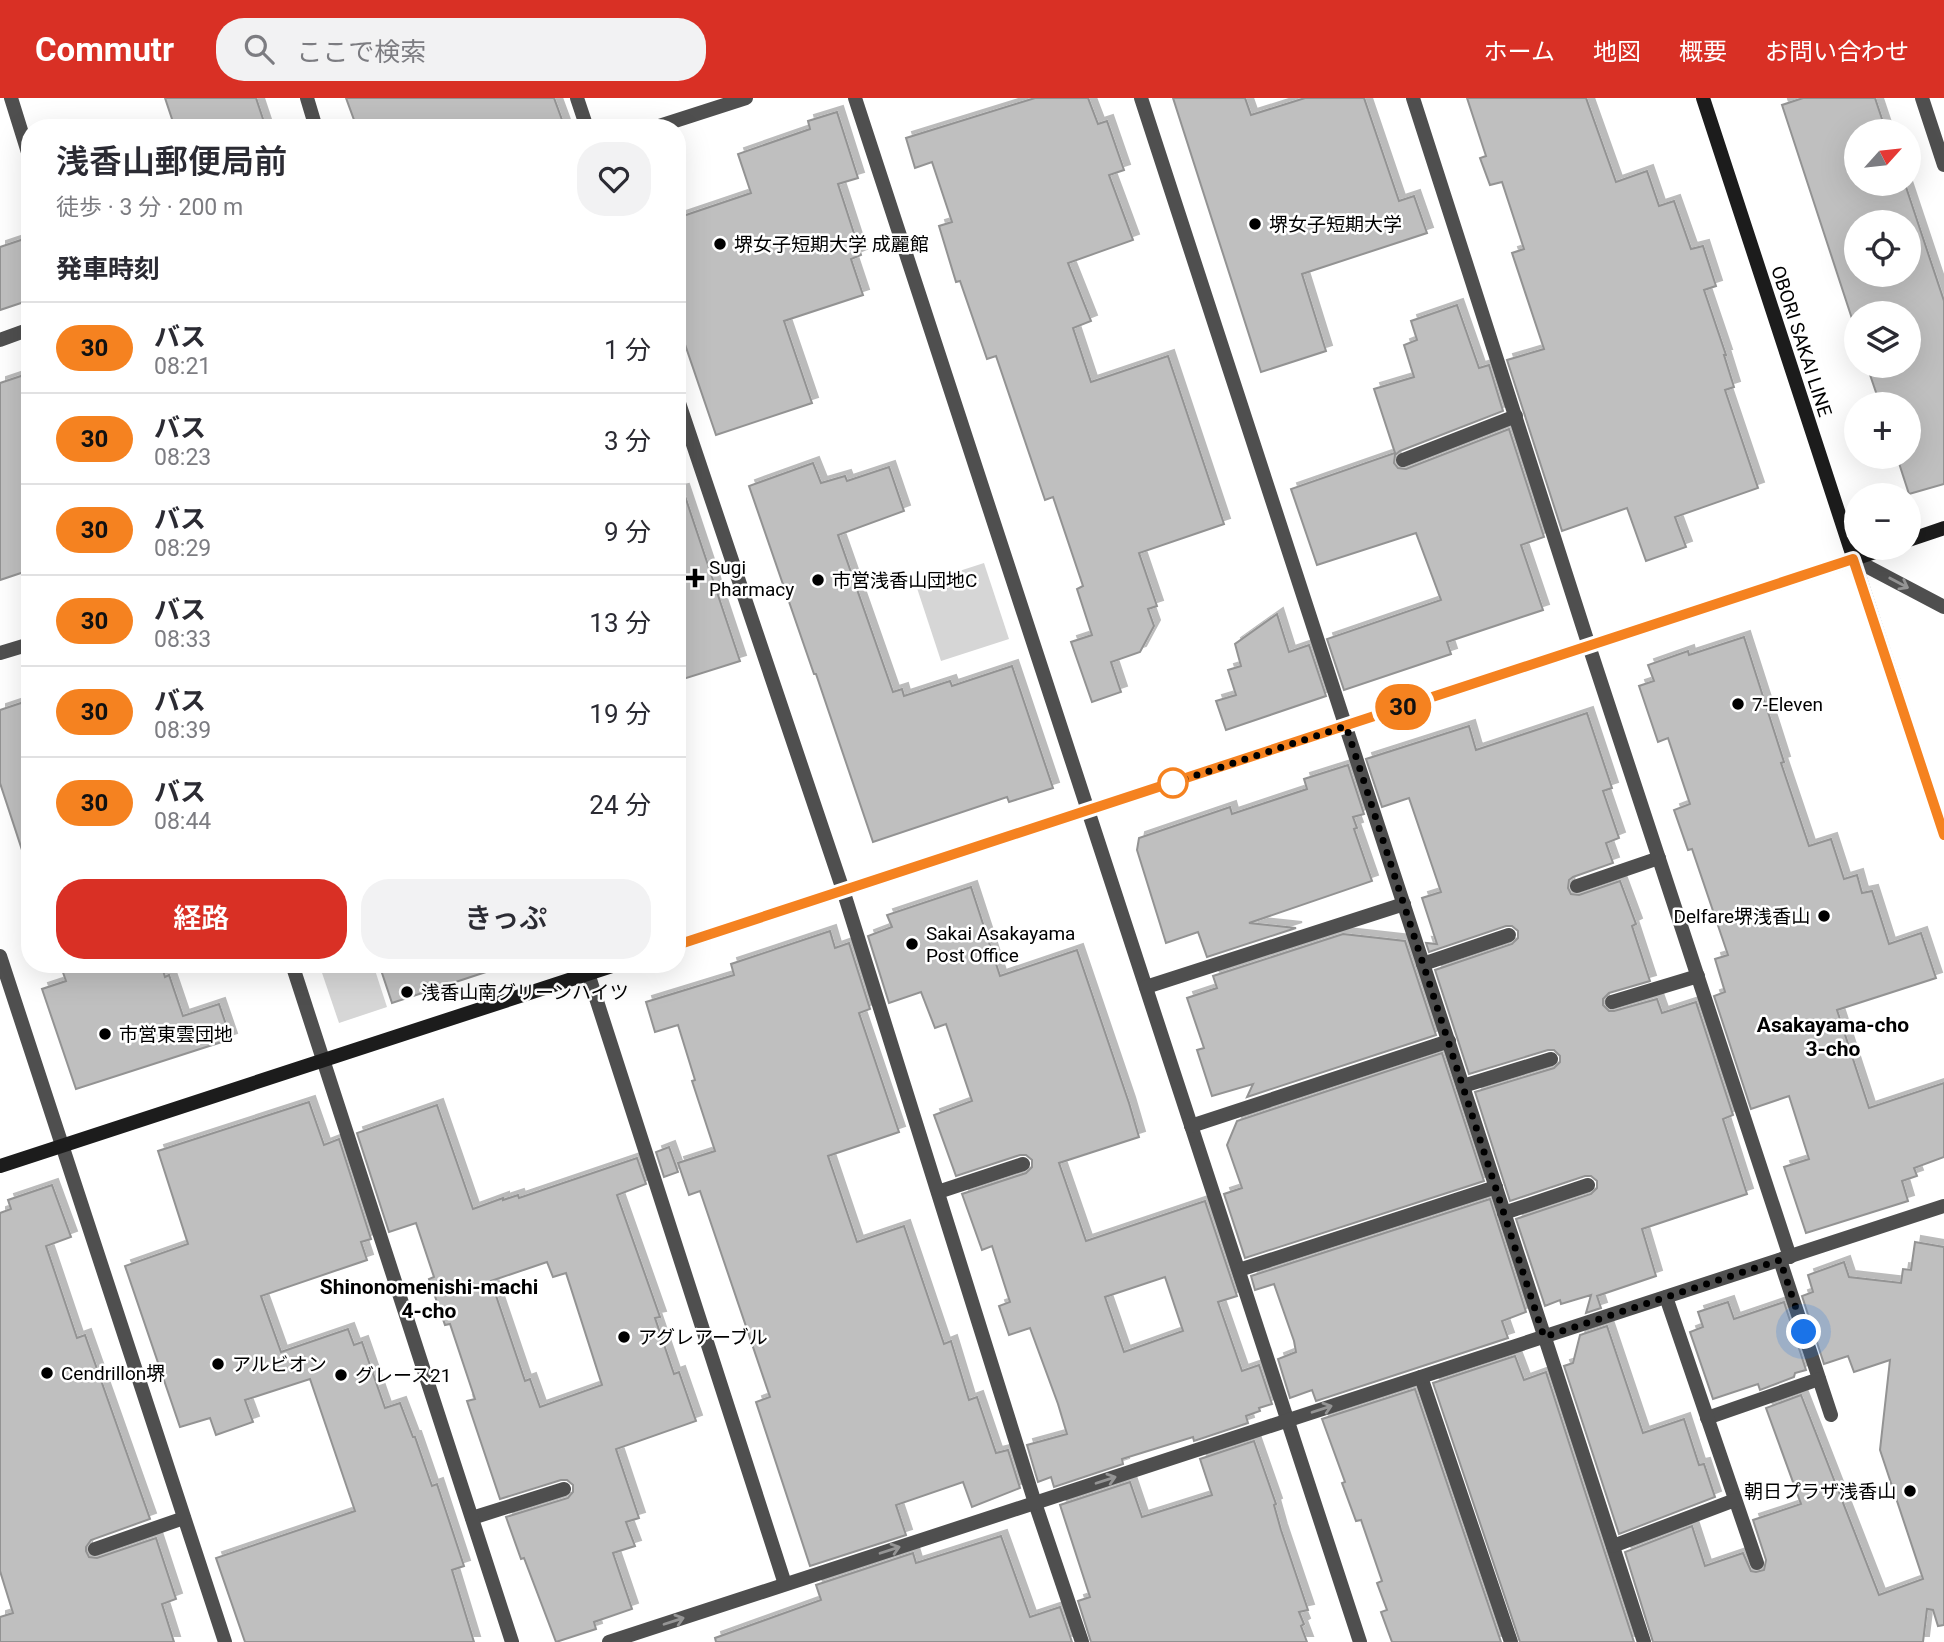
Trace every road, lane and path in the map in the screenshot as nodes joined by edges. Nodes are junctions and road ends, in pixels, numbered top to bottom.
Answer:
1 (11, 98) edge
2 (307, 98) edge
3 (578, 98) edge
4 (746, 98) edge
5 (855, 98) edge
6 (1141, 98) edge
7 (1413, 98) edge
8 (1703, 98) edge
9 (1922, 98) edge
10 (313, 119) edge
11 (584, 119) edge
12 (681, 119) edge
13 (21, 130) edge
14 (1944, 165) edge
15 (21, 332) edge
16 (0, 340) edge
17 (1516, 416) junction
18 (686, 424) edge
19 (1403, 460) dead end
20 (1944, 527) edge
21 (1844, 531) edge
22 (1921, 536) edge
23 (1850, 560) edge
24 (1853, 560) edge
25 (1855, 560) edge
26 (1944, 607) edge
27 (1589, 646) junction
28 (21, 647) edge
29 (0, 653) edge
30 (1346, 726) junction
31 (1088, 810) junction
32 (1944, 835) edge
33 (1659, 858) junction
34 (1577, 886) dead end
35 (843, 890) junction
36 (1404, 904) junction
37 (1509, 935) dead end
38 (686, 942) edge
39 (0, 956) edge
40 (1423, 964) junction
41 (295, 973) edge
42 (575, 973) edge
43 (588, 973) edge
44 (1698, 976) junction
45 (1146, 987) junction
46 (1612, 1002) dead end
47 (1449, 1041) junction
48 (1551, 1059) dead end
49 (324, 1060) junction
50 (1463, 1086) junction
51 (1191, 1125) junction
52 (62, 1146) junction
53 (1023, 1164) dead end
54 (0, 1167) edge
55 (1588, 1185) dead end
56 (1496, 1187) junction
57 (938, 1192) junction
58 (1944, 1206) edge
59 (1504, 1213) junction
60 (1785, 1259) junction
61 (1239, 1270) junction
62 (1666, 1297) junction
63 (1544, 1337) junction
64 (1421, 1377) junction
65 (1819, 1379) junction
66 (1831, 1415) dead end
67 (1707, 1418) junction
68 (1288, 1421) junction
69 (564, 1489) dead end
70 (1735, 1500) junction
71 (1035, 1503) junction
72 (184, 1518) junction
73 (472, 1518) junction
74 (1613, 1546) junction
75 (96, 1549) dead end
76 (1756, 1563) dead end
77 (785, 1584) junction
78 (224, 1642) edge
79 (512, 1642) edge
80 (609, 1642) edge
81 (1082, 1642) edge
82 (1360, 1642) edge
83 (1511, 1642) edge
84 (1644, 1642) edge

1 - 13 street
2 - 10 street
3 - 11 street
4 - 12 street
5 - 31 street
6 - 30 street
7 - 17 street
8 - 21 street, OBORI SAKAI LINE
9 - 14 street
15 - 16 street
17 - 19 street
17 - 27 street
18 - 35 street
20 - 22 street
23 - 27 street
24 - 32 street, OBORI SAKAI LINE
25 -> 26 street
27 - 30 street
27 - 33 street
28 - 29 street
30 - 31 street
30 - 36 street
31 - 35 street
31 - 45 street
33 - 34 street
33 - 44 street
35 - 38 street
35 - 57 street
36 - 40 street
36 - 45 street
37 - 40 street
39 - 52 street
40 - 47 street
41 - 49 street
42 - 49 street
43 - 77 street
44 - 46 street
44 - 60 street
45 - 51 street
47 - 50 street
47 - 51 street
48 - 50 street
49 - 52 street
49 - 73 street
50 - 56 street
51 - 61 street
52 - 54 street
52 - 72 street
53 - 57 street
55 - 59 street
56 - 59 street
56 - 61 street
57 - 71 street
58 - 60 street
59 - 63 street
60 - 62 street
60 - 65 street
61 - 68 street
62 - 63 street
62 - 67 street
63 - 64 street
63 - 74 street
68 -> 64 street
64 - 83 street
65 - 66 street
65 - 67 street
67 - 70 street
71 -> 68 street
68 - 82 street
69 - 73 street
70 - 74 street
70 - 76 street
77 -> 71 street
71 - 81 street
72 - 75 street
72 - 78 street
73 - 79 street
74 - 84 street
80 -> 77 street

